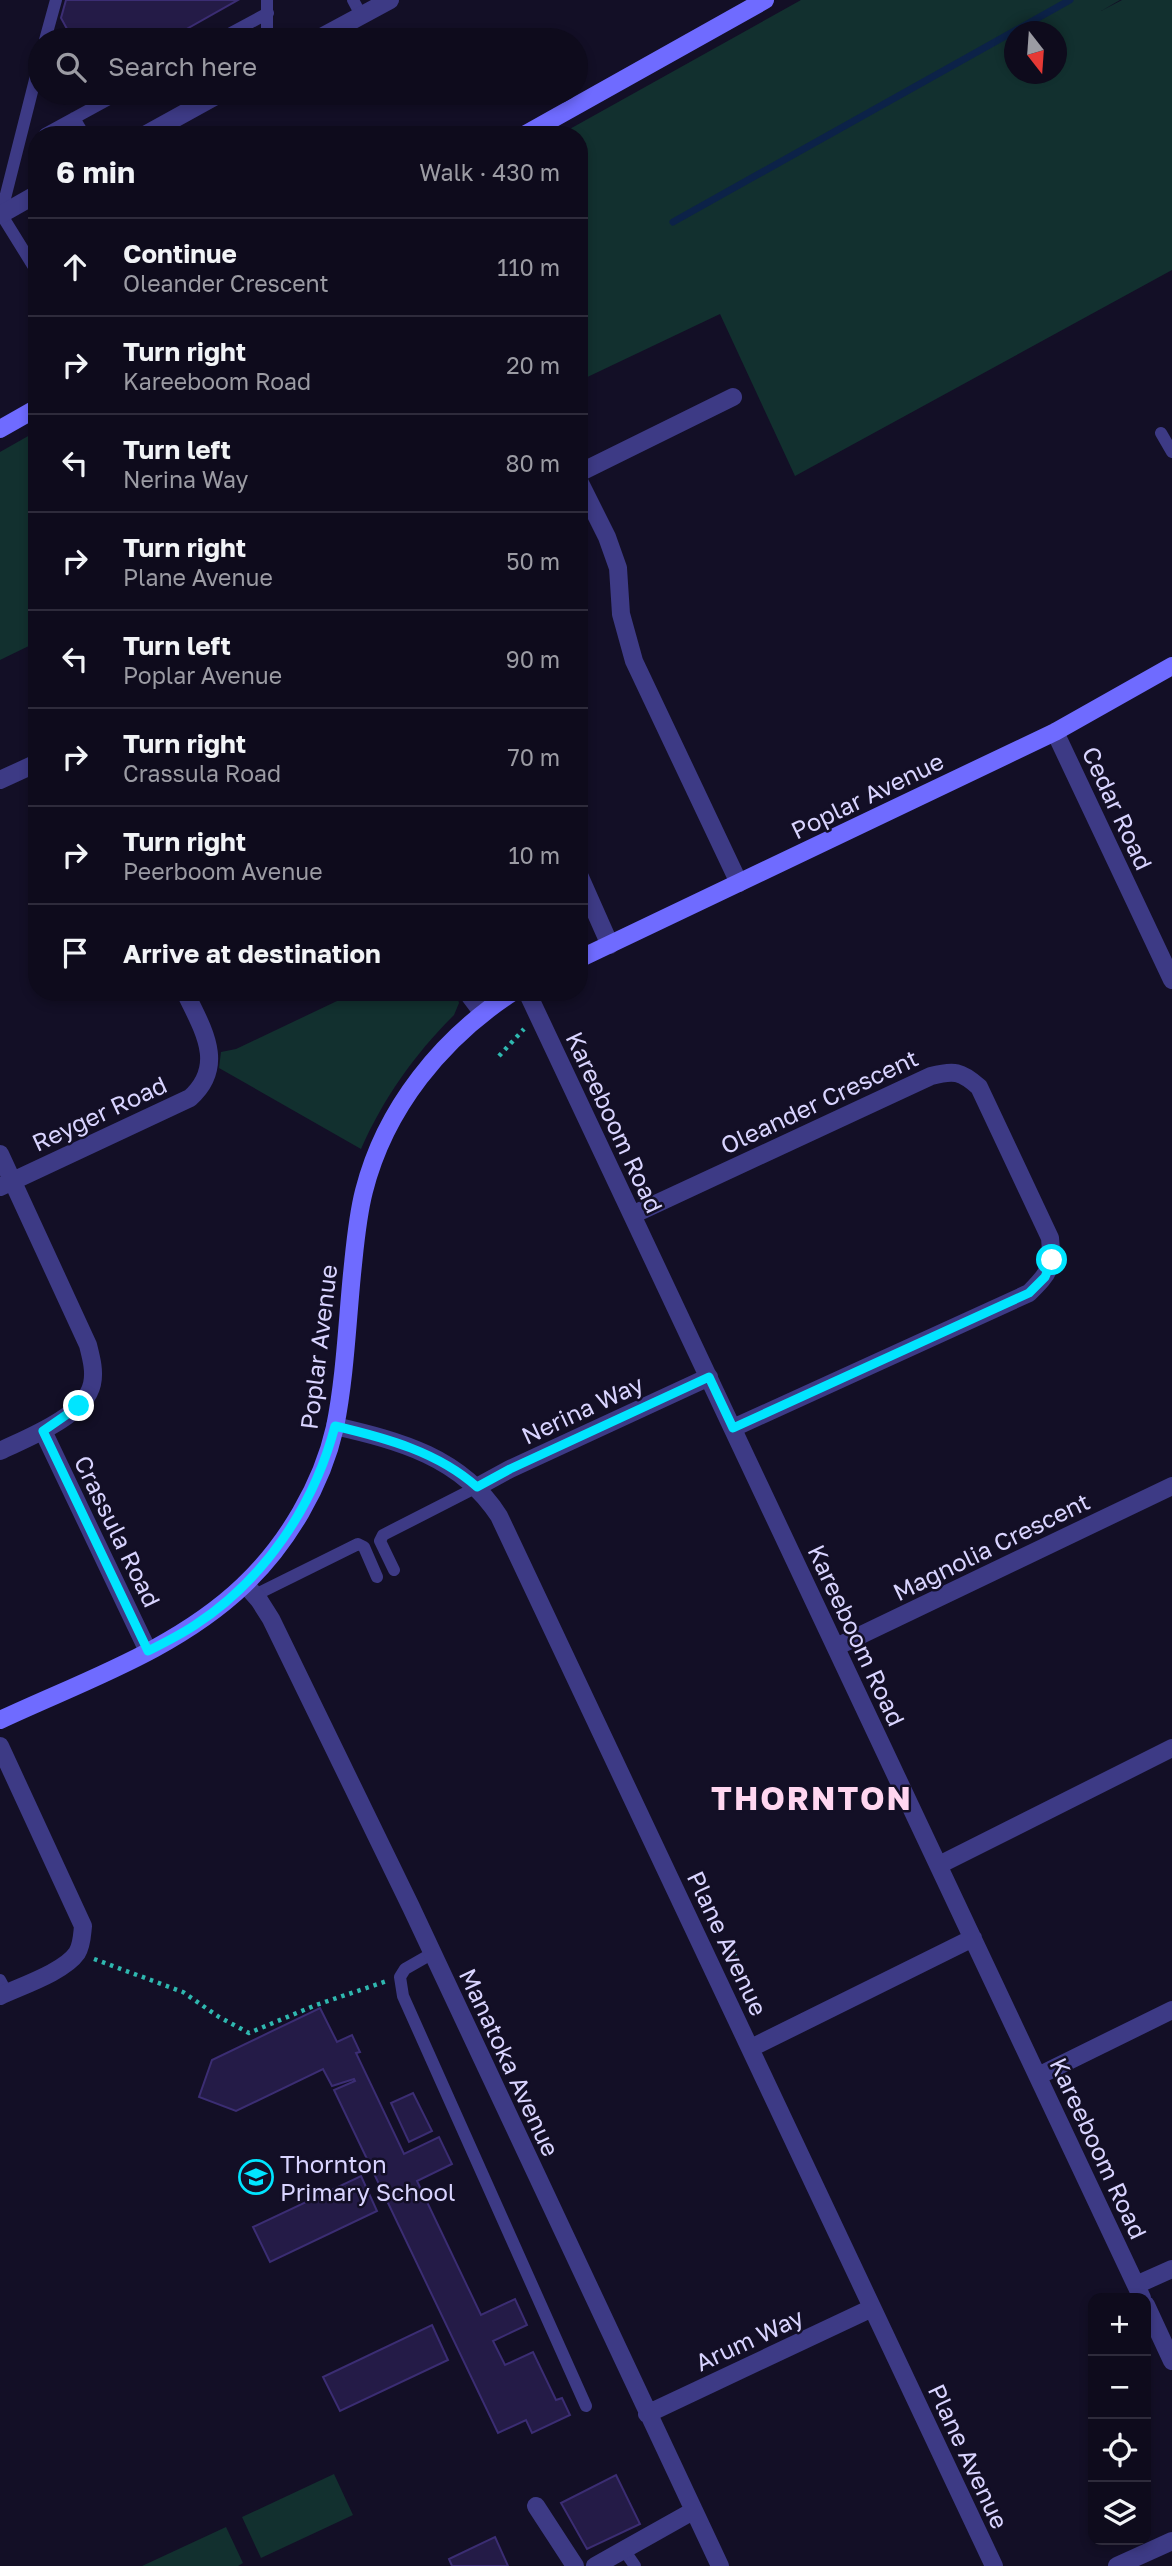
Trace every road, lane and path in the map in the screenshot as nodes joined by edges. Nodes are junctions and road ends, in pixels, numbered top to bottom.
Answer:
1 (56, 0) edge
2 (390, 0) edge
3 (765, 0) edge
4 (267, 7) edge
5 (357, 8) edge
6 (49, 28) edge
7 (236, 28) edge
8 (267, 28) edge
9 (331, 28) edge
10 (588, 99) edge
11 (28, 105) edge
12 (98, 105) edge
13 (199, 105) edge
14 (578, 105) edge
15 (74, 118) junction
16 (60, 126) edge
17 (79, 126) edge
18 (161, 126) edge
19 (540, 126) edge
20 (28, 199) edge
21 (0, 215) edge
22 (28, 258) edge
23 (733, 397) dead end
24 (28, 413) edge
25 (0, 429) edge
26 (1161, 433) dead end
27 (1172, 452) edge
28 (588, 469) edge
29 (588, 499) edge
30 (1172, 666) edge
31 (1055, 732) junction
32 (28, 767) edge
33 (0, 780) edge
34 (739, 883) junction
35 (588, 895) edge
36 (610, 945) junction
37 (588, 955) edge
38 (1172, 979) edge
39 (189, 1001) edge
40 (474, 1001) edge
41 (499, 1001) edge
42 (531, 1001) edge
43 (482, 1012) junction
44 (529, 1023) dead end
45 (499, 1056) dead end
46 (0, 1154) edge
47 (6, 1184) edge
48 (632, 1215) junction
49 (709, 1377) junction
50 (335, 1426) junction
51 (733, 1428) junction
52 (43, 1431) junction
53 (0, 1451) edge
54 (477, 1487) junction
55 (1170, 1491) edge
56 (394, 1570) dead end
57 (377, 1577) dead end
58 (250, 1589) junction
59 (836, 1647) junction
60 (148, 1651) junction
61 (0, 1720) edge
62 (0, 1746) edge
63 (1172, 1748) edge
64 (939, 1865) junction
65 (973, 1938) junction
66 (76, 1953) junction
67 (433, 1954) junction
68 (400, 1977) junction
69 (2, 1989) edge
70 (1172, 2010) edge
71 (751, 2048) junction
72 (1038, 2076) junction
73 (1172, 2269) edge
74 (1139, 2292) edge
75 (872, 2308) junction
76 (1151, 2316) edge
77 (1172, 2361) edge
78 (586, 2406) dead end
79 (647, 2414) junction
80 (536, 2506) dead end
81 (693, 2511) junction
82 (1172, 2541) edge
83 (624, 2550) junction
84 (575, 2566) edge
85 (595, 2566) edge
86 (635, 2566) edge
87 (720, 2566) edge
88 (994, 2566) edge
89 (1117, 2566) edge

1 - 6 lane
2 - 5 street
3 - 10 street
4 - 7 lane
4 - 8 lane
5 - 9 street
11 - 21 lane
12 - 15 lane
13 - 18 street
14 - 19 street
15 - 16 lane
15 - 17 lane
20 - 21 street
21 - 22 lane
23 - 28 street
24 - 25 street
26 - 27 lane
29 - 34 street
30 - 31 street, Poplar Avenue
31 - 34 street, Poplar Avenue
31 - 38 street, Cedar Road
32 - 33 street
34 - 36 street, Poplar Avenue
35 - 36 street
36 - 37 street, Poplar Avenue
39 - 47 street, Reyger Road
40 - 43 street
41 - 43 street, Poplar Avenue
42 - 48 street, Kareeboom Road
43 - 50 street, Poplar Avenue
44 - 45 path
46 - 47 street
47 - 52 street
48 - 49 street, Kareeboom Road
48 - 51 street, Oleander Crescent
49 - 51 street, Kareeboom Road
49 - 54 street, Nerina Way
50 - 54 street, Plane Avenue
50 - 58 street, Poplar Avenue
51 - 59 street, Kareeboom Road
52 - 53 street
52 - 60 street, Crassula Road
54 - 56 lane
54 - 71 street, Plane Avenue
55 - 59 street, Magnolia Crescent
57 - 58 lane
58 - 60 street, Poplar Avenue
58 - 67 street, Manatoka Avenue
59 - 64 street, Kareeboom Road
60 - 61 street, Poplar Avenue
62 - 66 street
63 - 64 street
64 - 65 street, Kareeboom Road
65 - 71 street
65 - 72 street, Kareeboom Road
66 - 68 path
66 - 69 street
67 - 68 lane
67 - 79 street, Manatoka Avenue
68 - 78 lane
70 - 72 street
71 - 75 street, Plane Avenue
72 - 74 street, Kareeboom Road
73 - 74 street
75 - 79 street, Arum Way
75 - 88 street, Plane Avenue
76 - 77 street
79 - 81 street, Manatoka Avenue
80 - 84 street
81 - 83 street
81 - 87 street, Manatoka Avenue
82 - 89 street
83 - 85 street
83 - 86 lane

